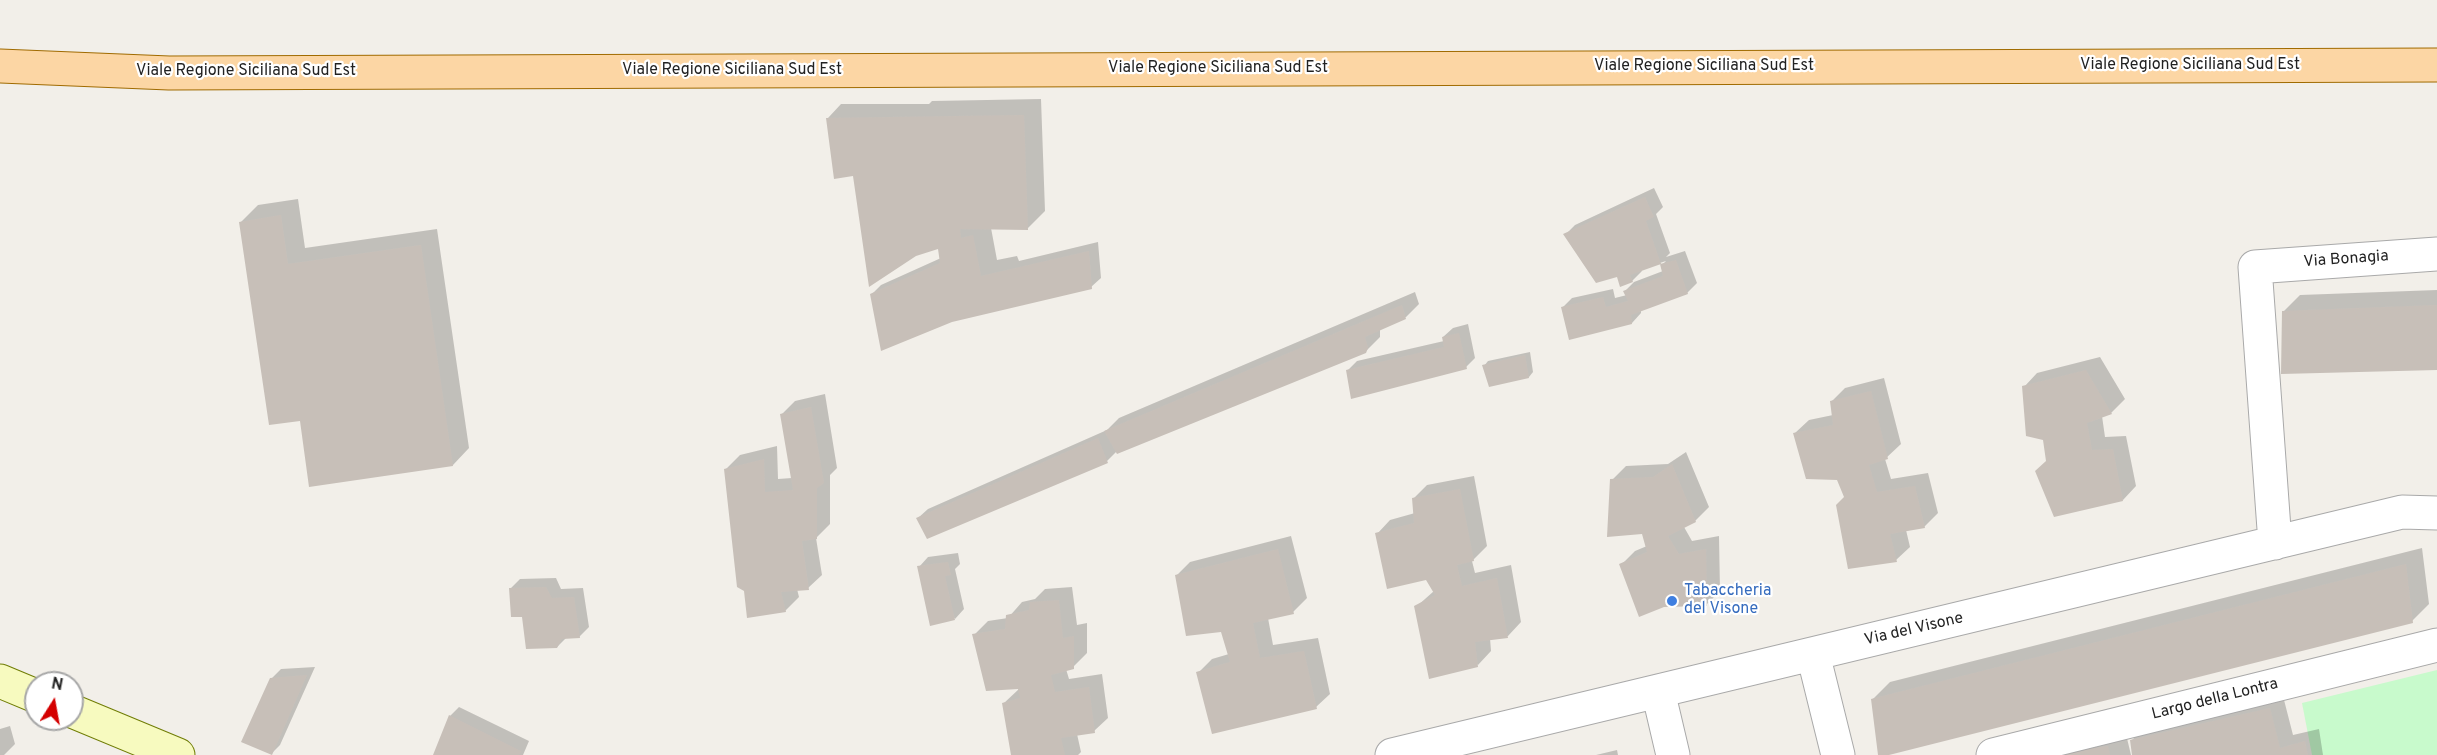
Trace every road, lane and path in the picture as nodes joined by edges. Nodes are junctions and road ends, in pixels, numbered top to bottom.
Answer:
1 (2437, 65) edge
2 (0, 66) edge
3 (2437, 254) edge
4 (2437, 513) edge
5 (2275, 543) junction
6 (2437, 645) edge
7 (1813, 654) junction
8 (0, 681) edge
9 (24, 691) edge
10 (1658, 691) junction
11 (84, 716) edge
12 (2002, 754) edge
13 (178, 755) edge
14 (1392, 755) edge
15 (1673, 755) edge
16 (1838, 755) edge

1 - 2 main road, Viale Regione Siciliana Sud Est
3 - 5 street, Via Bonagia
4 - 5 street, Via del Visone
5 - 7 street, Via del Visone
6 - 12 street, Largo della Lontra
7 - 10 street, Via del Visone
7 - 16 street
8 - 9 street
10 - 14 street, Via del Visone
10 - 15 street
11 - 13 street

